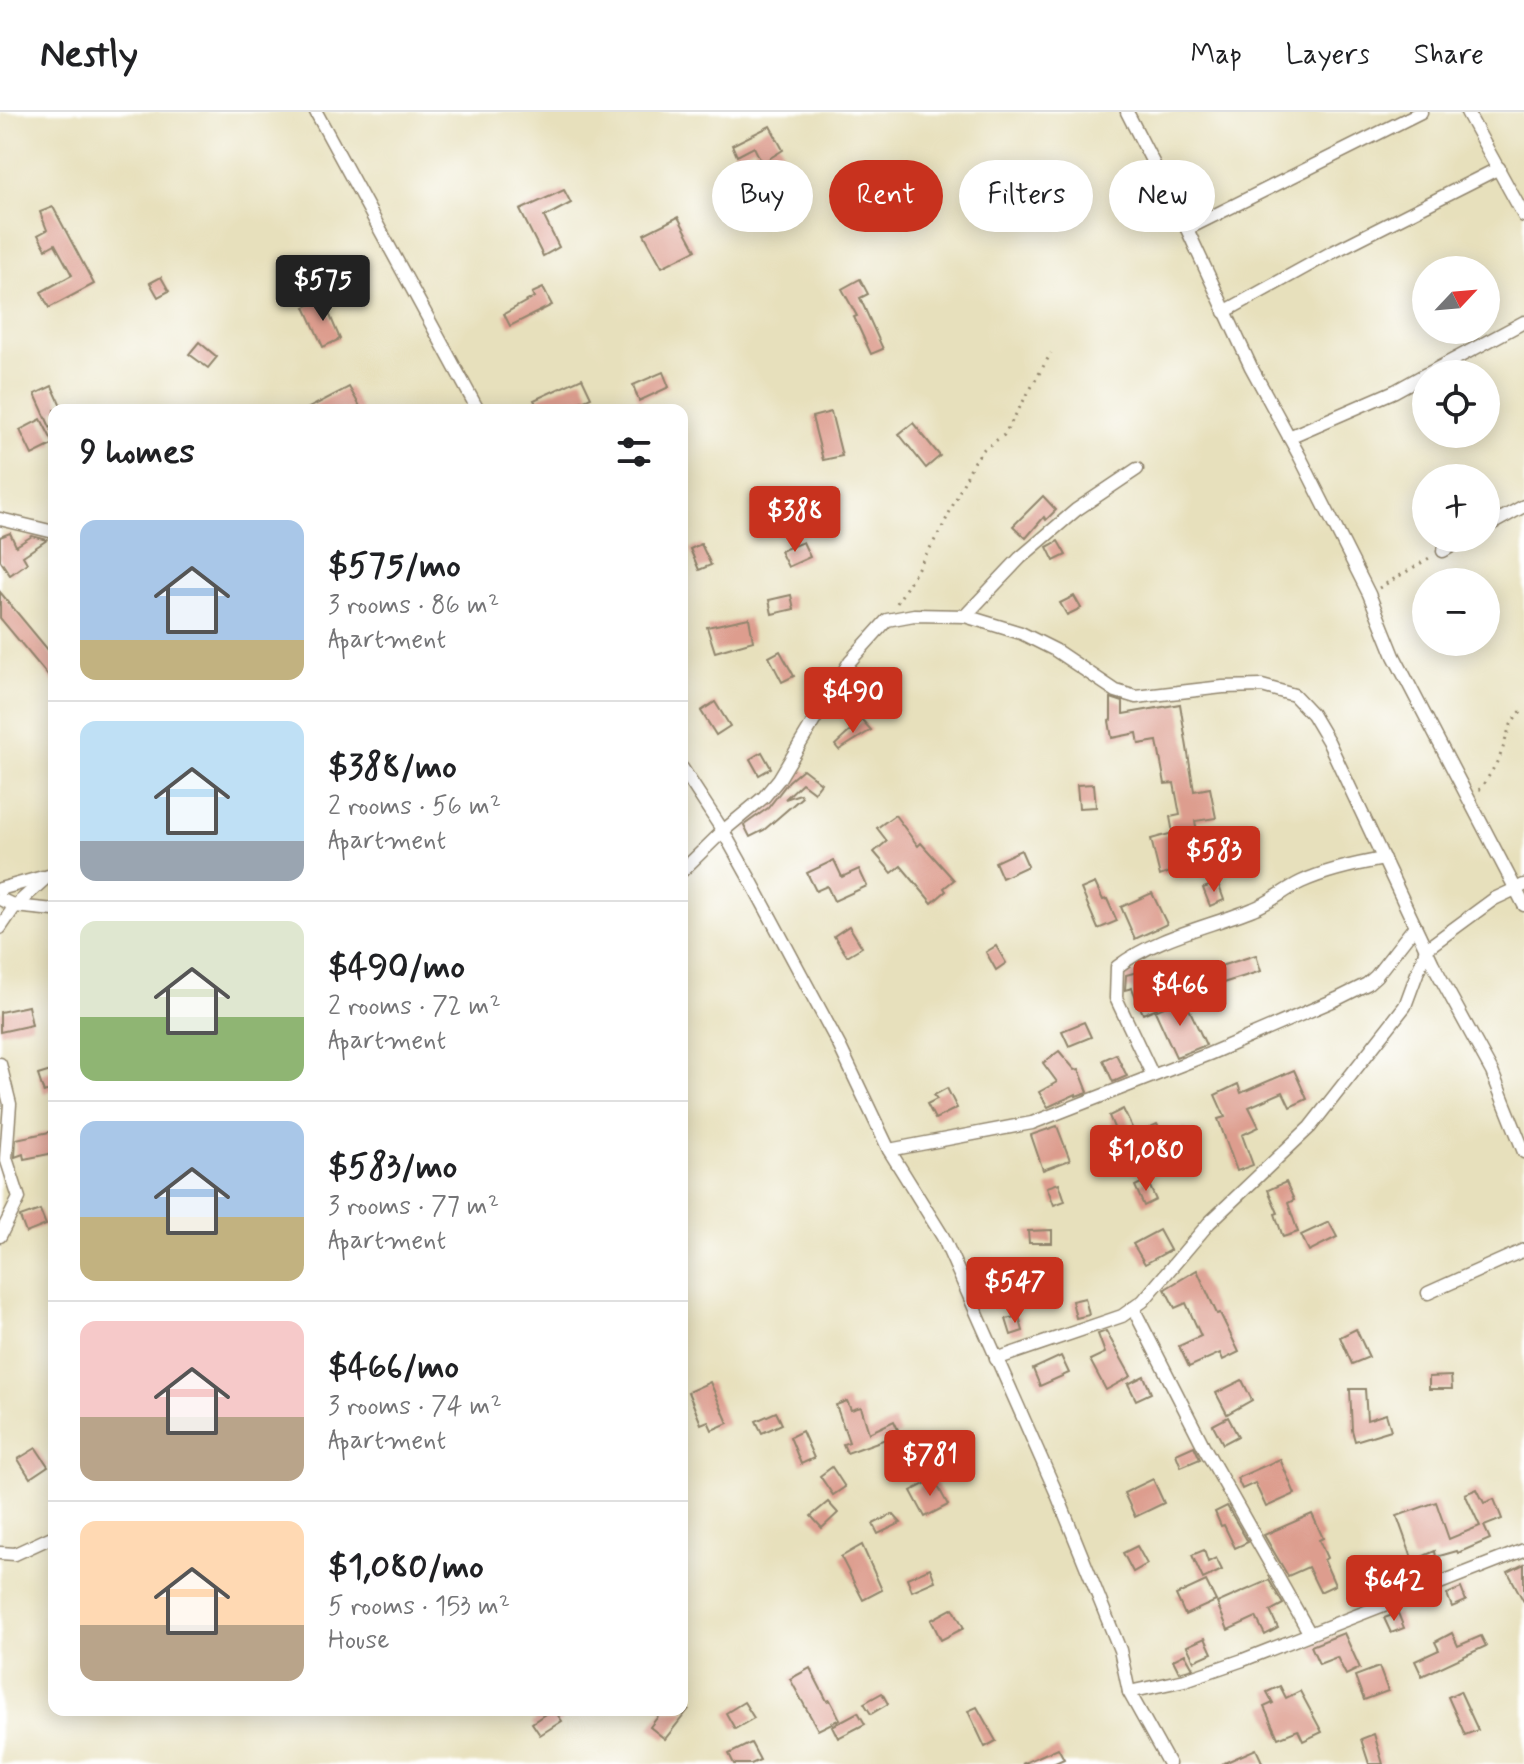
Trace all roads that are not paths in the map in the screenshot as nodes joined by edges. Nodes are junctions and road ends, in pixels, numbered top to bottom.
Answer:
1 (316, 112) edge
2 (1127, 112) edge
3 (1421, 112) edge
4 (1467, 112) edge
5 (1152, 160) edge
6 (1499, 168) junction
7 (1215, 215) edge
8 (1524, 216) edge
9 (1188, 232) edge
10 (1224, 312) junction
11 (1524, 322) edge
12 (1452, 360) edge
13 (1412, 382) edge
14 (475, 404) edge
15 (1289, 437) junction
16 (1137, 469) dead end
17 (1524, 506) edge
18 (0, 519) edge
19 (1500, 519) edge
20 (48, 531) edge
21 (965, 616) junction
22 (688, 777) edge
23 (723, 831) junction
24 (1384, 859) junction
25 (688, 865) edge
26 (48, 875) edge
27 (48, 877) edge
28 (1520, 887) edge
29 (0, 889) edge
30 (0, 899) edge
31 (1524, 905) edge
32 (15, 906) junction
33 (48, 909) edge
34 (1415, 926) junction
35 (0, 928) edge
36 (1426, 949) junction
37 (0, 1064) edge
38 (1152, 1074) junction
39 (889, 1150) junction
40 (1524, 1152) edge
41 (0, 1236) edge
42 (1524, 1250) edge
43 (1428, 1293) dead end
44 (1133, 1308) junction
45 (996, 1359) junction
46 (48, 1539) edge
47 (1524, 1550) edge
48 (0, 1553) edge
49 (1310, 1634) junction
50 (1129, 1692) junction
51 (1169, 1764) edge

1 - 14 street
2 - 5 street
3 - 7 street
4 - 6 street
6 - 8 street
6 - 10 street
9 - 10 street
10 - 15 street
11 - 12 street
13 - 15 street
15 - 28 street
16 - 21 street
17 - 19 street
18 - 20 street
21 - 23 street
21 - 24 street
22 - 23 street
23 - 25 street
23 - 39 street
24 - 34 street
24 - 38 street
26 - 29 street
27 - 32 street
28 - 31 street
28 - 36 street
30 - 32 street
32 - 33 street
32 - 35 street
34 - 36 street
34 - 38 street
36 - 40 street
36 - 44 street
37 - 41 street
38 - 39 street
39 - 45 street
42 - 43 street
44 - 45 street
44 - 49 street
45 - 50 street
46 - 48 street
47 - 49 street
49 - 50 street
50 - 51 street

